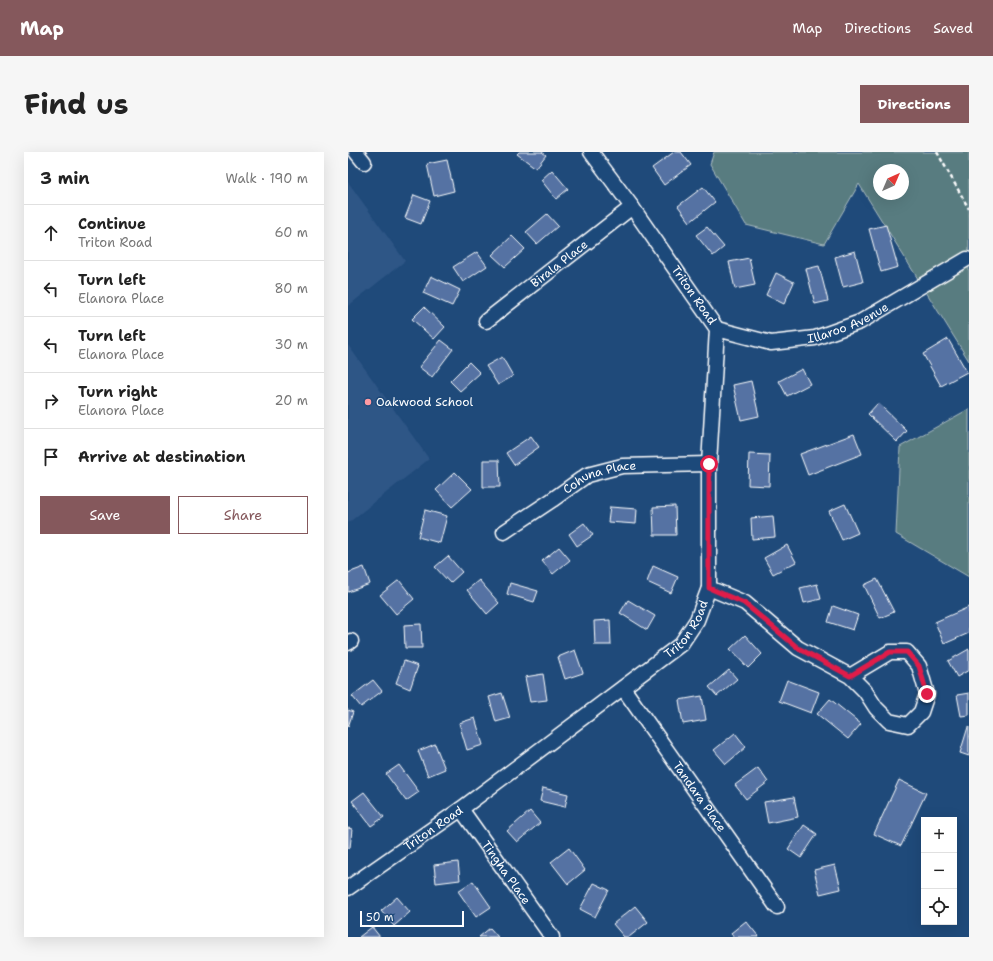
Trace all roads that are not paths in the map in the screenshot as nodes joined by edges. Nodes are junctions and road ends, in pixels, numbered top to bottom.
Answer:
1 (591, 152) edge
2 (632, 207) junction
3 (967, 259) dead end
4 (486, 321) dead end
5 (717, 329) junction
6 (709, 464) junction
7 (504, 532) dead end
8 (709, 588) junction
9 (850, 676) junction
10 (623, 688) junction
11 (461, 809) junction
12 (348, 888) edge
13 (777, 907) dead end
14 (552, 937) edge

1 - 2 street, Triton Road
2 - 4 street, Birala Place
2 - 5 street, Triton Road
3 - 5 street, Illaroo Avenue
5 - 6 street, Triton Road
6 - 7 street, Cohuna Place
6 - 8 street, Triton Road
8 - 9 street
8 - 10 street, Triton Road
9 - 9 street
10 - 11 street, Triton Road
10 - 13 street, Tandara Place
11 - 12 street, Triton Road
11 - 14 street, Tingha Place

